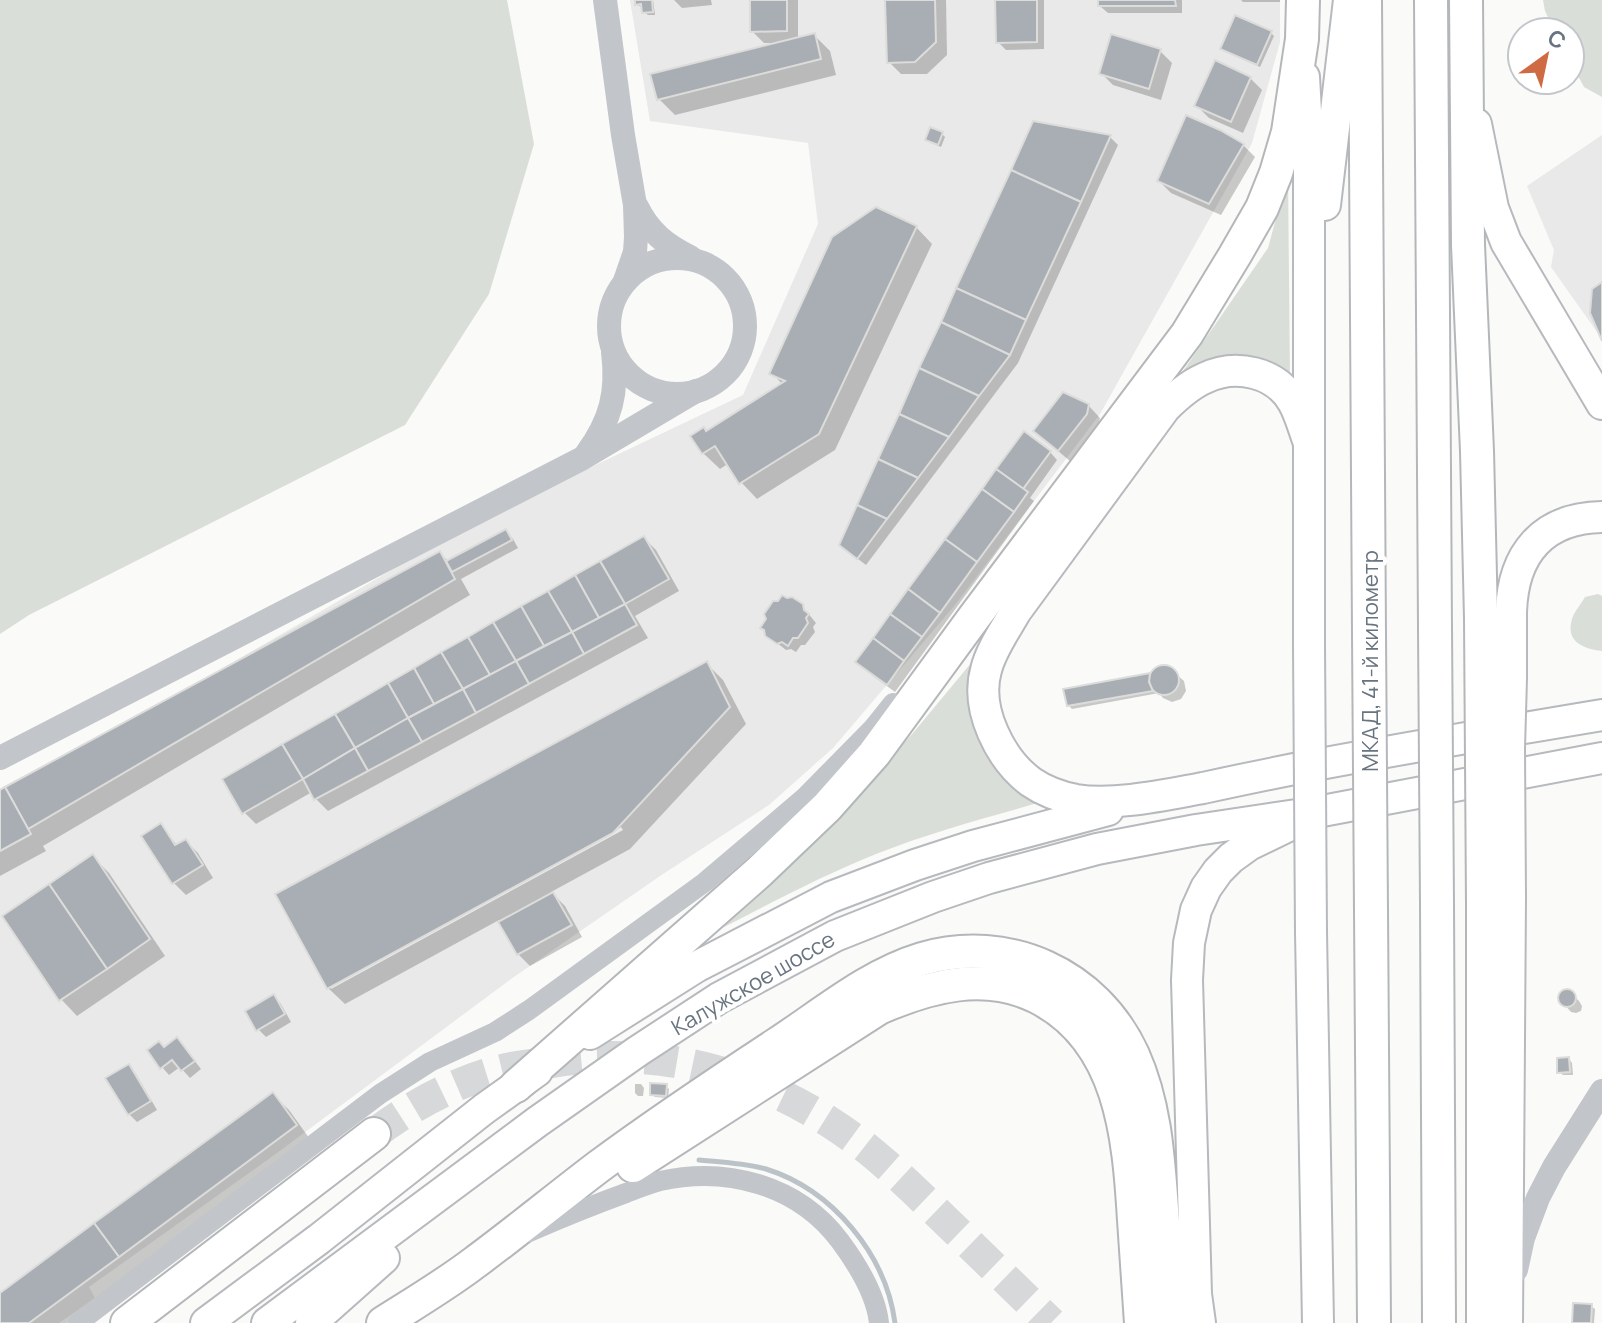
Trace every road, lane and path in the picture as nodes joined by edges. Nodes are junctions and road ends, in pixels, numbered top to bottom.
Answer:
1 (605, 0) edge
2 (1303, 0) edge
3 (1349, 0) edge
4 (1365, 0) edge
5 (1431, 0) edge
6 (1466, 0) edge
7 (1302, 39) junction
8 (1467, 73) junction
9 (635, 205) junction
10 (698, 260) junction
11 (625, 281) junction
12 (1310, 336) junction
13 (611, 344) junction
14 (696, 391) junction
15 (1602, 404) edge
16 (1309, 443) junction
17 (583, 458) junction
18 (1602, 517) edge
19 (1496, 615) junction
20 (975, 616) junction
21 (1602, 702) edge
22 (1602, 715) edge
23 (1556, 723) junction
24 (0, 758) edge
25 (1602, 758) edge
26 (1156, 797) junction
27 (1317, 812) junction
28 (1497, 900) junction
29 (516, 1086) junction
30 (1602, 1091) edge
31 (537, 1122) junction
32 (374, 1134) tunnel mouth
33 (518, 1236) junction
34 (472, 1264) junction
35 (1499, 1319) edge
36 (78, 1323) edge
37 (127, 1323) edge
38 (206, 1323) edge
39 (267, 1323) edge
40 (311, 1323) edge
41 (383, 1323) edge
42 (879, 1323) edge
43 (1141, 1323) edge
44 (1171, 1323) edge
45 (1200, 1323) edge
46 (1318, 1323) edge
47 (1374, 1323) edge
48 (1439, 1323) edge

1 - 9 street
2 - 7 highway
3 - 12 main road
4 - 47 highway, МКАД, 41-й километр, bridge
5 - 48 highway, bridge
6 - 8 highway
7 - 12 main road
7 - 20 highway
8 - 15 main road
8 - 19 highway
9 - 10 street
9 - 11 street
10 - 11 street
10 - 14 street
11 - 13 street
12 - 16 main road
13 - 14 street
13 - 17 street
14 - 17 street
16 - 26 main road
16 - 46 main road, bridge
17 - 24 street
18 - 19 main road
19 - 28 highway, bridge
19 - 28 main road, bridge
20 - 29 highway
20 - 36 street
21 - 23 main road
22 - 23 main road
23 - 26 main road
25 - 27 main road
26 - 29 main road, Калужское шоссе
27 - 31 main road, Калужское шоссе
27 - 45 main road
28 - 35 highway
29 - 38 main road, Калужское шоссе
30 - 35 street
31 - 39 main road, Калужское шоссе
31 - 40 main road
32 - 37 highway
33 - 34 highway
33 - 42 street
33 - 43 highway
34 - 41 highway
34 - 44 highway

